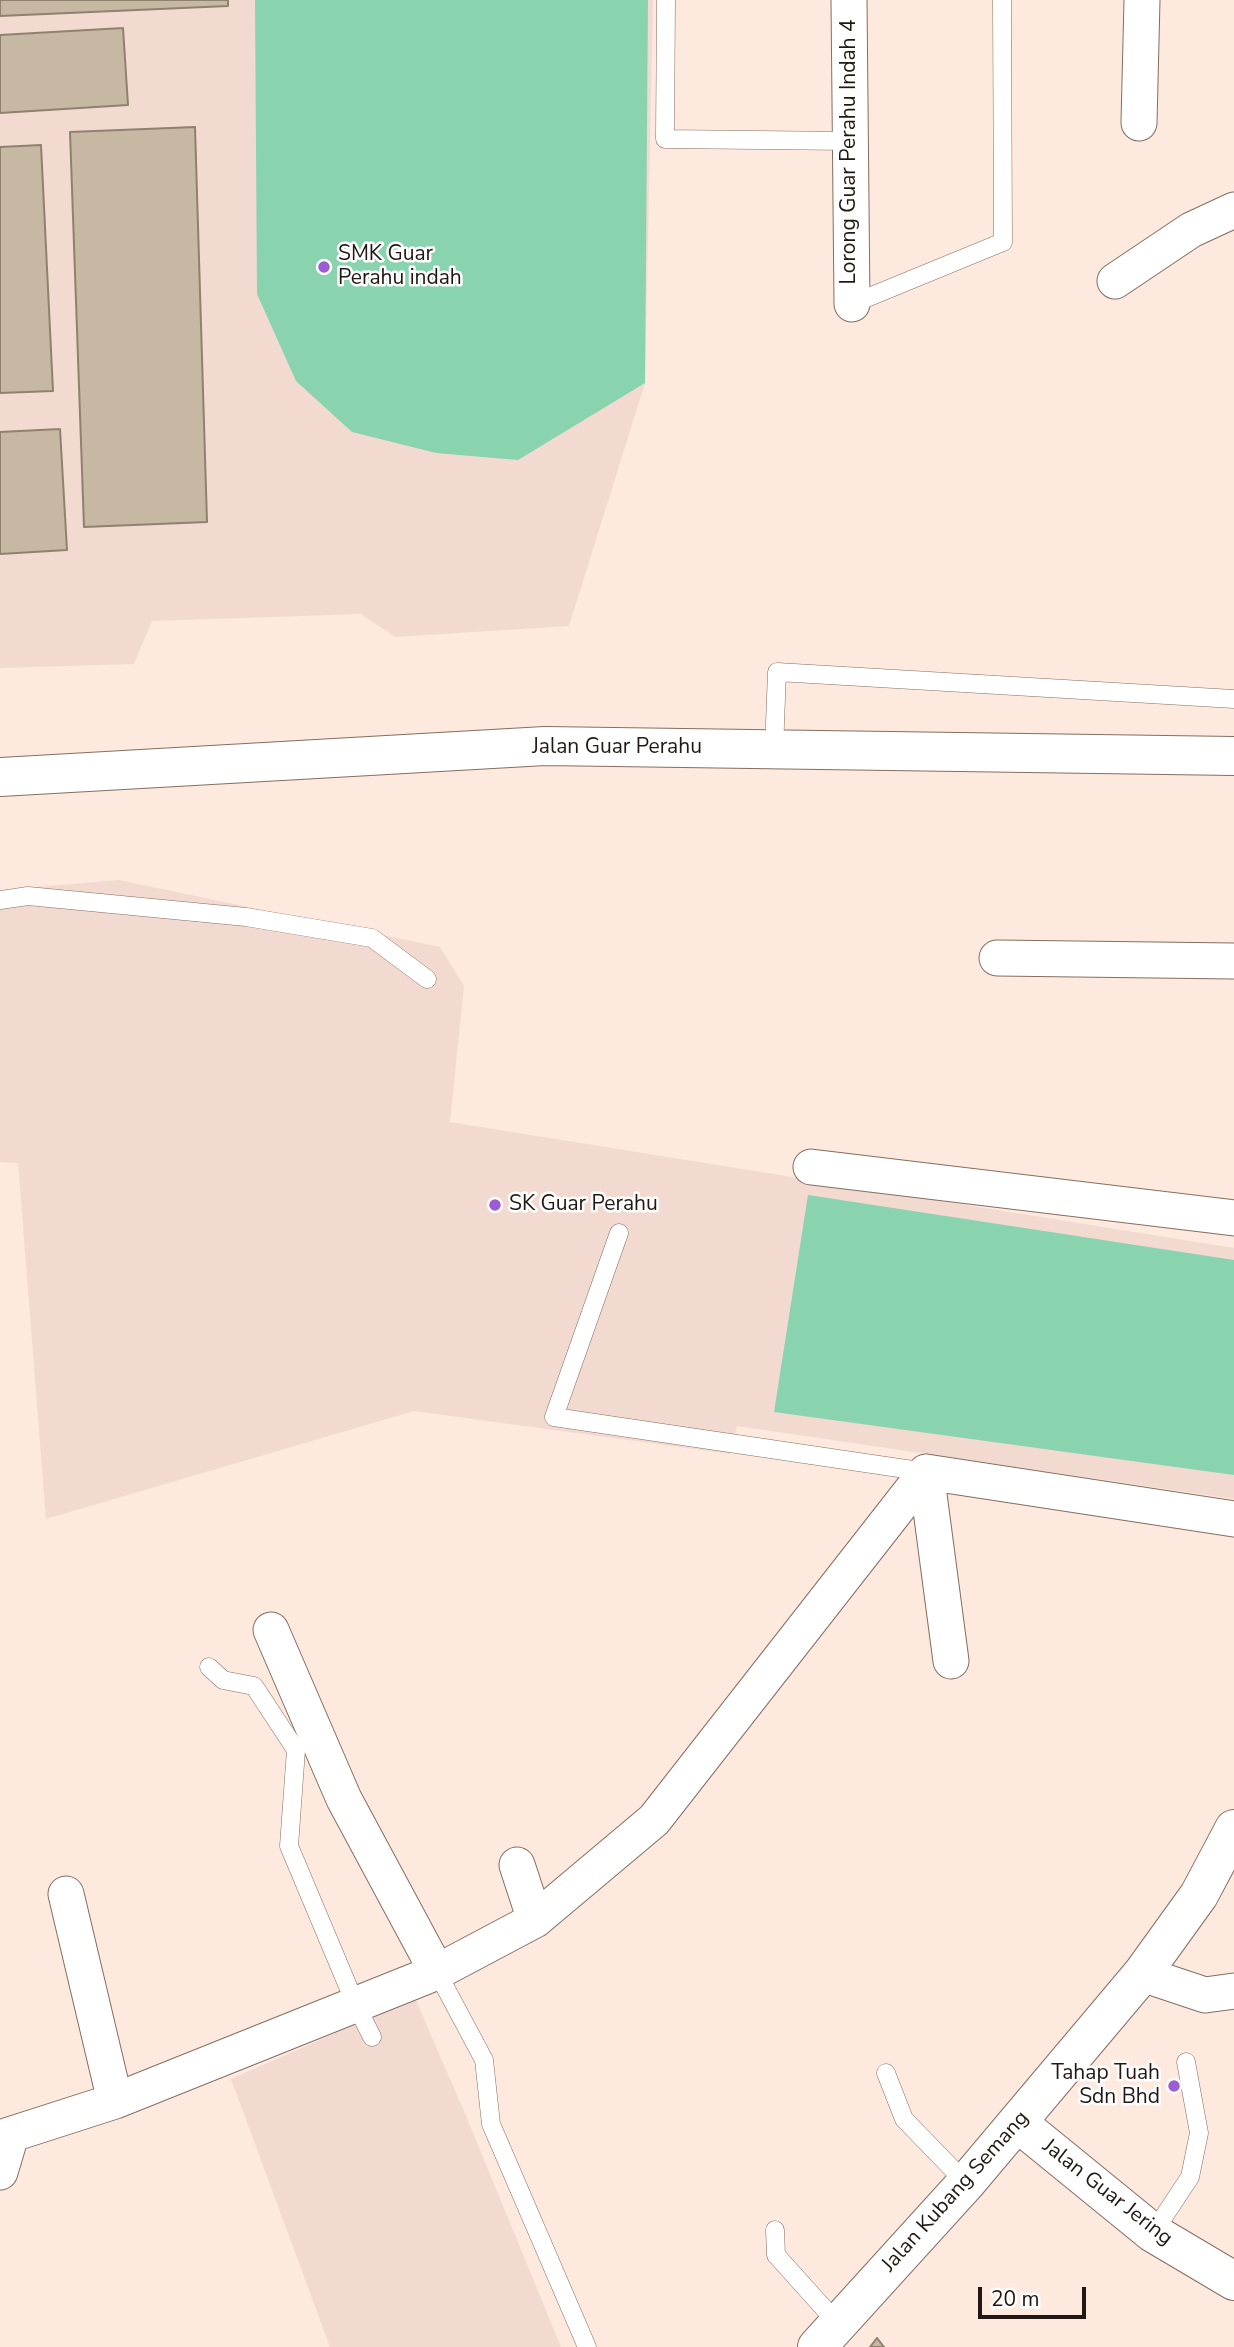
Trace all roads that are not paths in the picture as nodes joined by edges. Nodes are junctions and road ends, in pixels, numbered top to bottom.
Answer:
1 (666, 0) edge
2 (849, 0) edge
3 (1002, 0) edge
4 (1142, 0) edge
5 (1139, 123) dead end
6 (849, 141) junction
7 (1234, 210) edge
8 (1115, 281) dead end
9 (852, 303) joint
10 (1234, 699) edge
11 (774, 750) junction
12 (1234, 756) edge
13 (0, 777) edge
14 (0, 900) edge
15 (996, 958) dead end
16 (1234, 961) edge
17 (427, 979) dead end
18 (811, 1167) dead end
19 (1234, 1218) edge
20 (619, 1233) dead end
21 (926, 1472) junction
22 (1234, 1519) edge
23 (271, 1630) dead end
24 (951, 1661) dead end
25 (209, 1667) dead end
26 (1234, 1829) edge
27 (517, 1865) dead end
28 (66, 1894) dead end
29 (535, 1920) junction
30 (437, 1972) junction
31 (1142, 1974) junction
32 (1234, 1991) edge
33 (355, 2003) junction
34 (372, 2037) dead end
35 (1186, 2062) dead end
36 (886, 2073) dead end
37 (115, 2101) junction
38 (1018, 2123) junction
39 (6, 2137) edge
40 (0, 2172) edge
41 (966, 2183) junction
42 (775, 2230) dead end
43 (1153, 2234) junction
44 (1234, 2281) edge
45 (827, 2335) edge
46 (587, 2347) edge

1 - 6 lane
2 - 6 street, Lorong Guar Perahu Indah 4
3 - 9 lane
4 - 5 street
6 - 9 street, Lorong Guar Perahu Indah 4
7 - 8 street
10 - 11 lane
11 - 12 street, Jalan Guar Perahu
11 - 13 street, Jalan Guar Perahu
14 - 17 lane
15 - 16 street
18 - 19 street
20 - 21 lane
21 - 22 street
21 - 24 street
21 - 29 street
23 - 30 street
25 - 33 lane
26 - 31 street, Jalan Kubang Semang
27 - 29 street
28 - 37 street
29 - 30 street
30 - 33 street
30 - 46 lane
31 - 32 street
31 - 38 street, Jalan Kubang Semang
33 - 34 lane
33 - 37 street
35 - 43 lane
36 - 41 lane
37 - 39 street
38 - 41 street, Jalan Kubang Semang
38 - 43 street, Jalan Guar Jering
39 - 40 street
41 - 45 street, Jalan Kubang Semang
42 - 45 lane
43 - 44 street, Jalan Guar Jering

